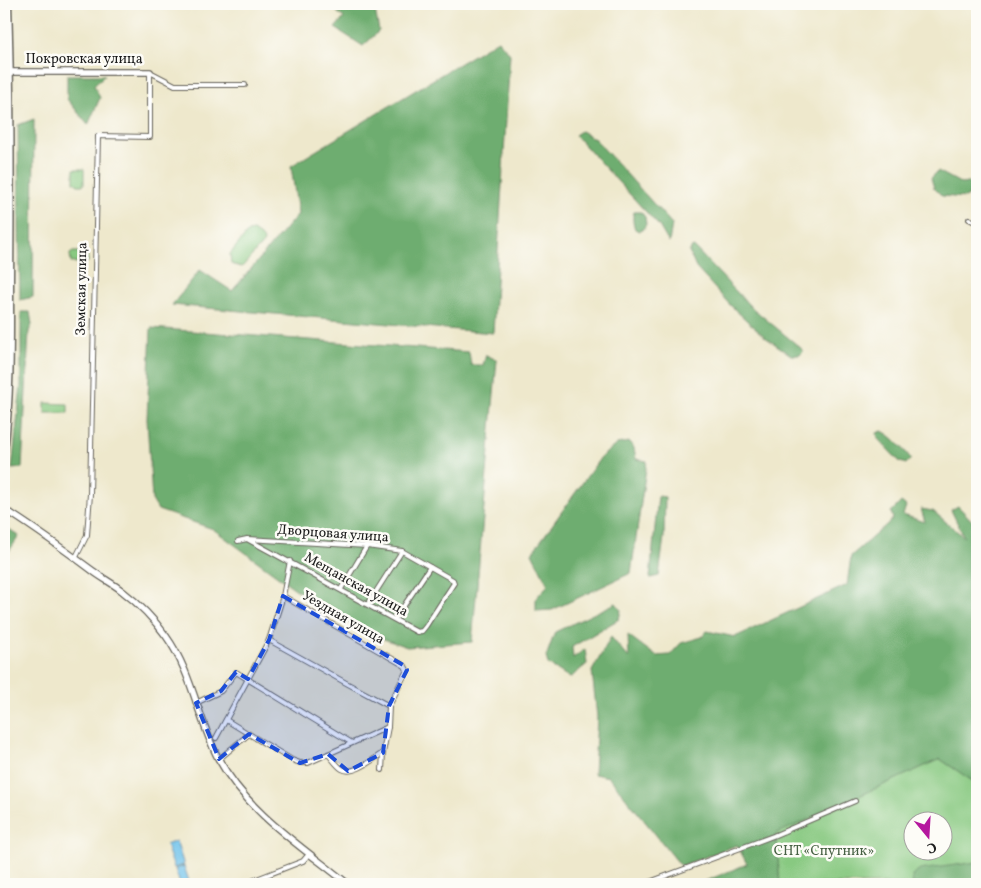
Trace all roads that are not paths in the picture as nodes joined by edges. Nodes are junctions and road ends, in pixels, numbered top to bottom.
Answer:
1 (8, 4) edge
2 (10, 72) junction
3 (150, 72) junction
4 (245, 85) dead end
5 (969, 219) dead end
6 (977, 223) edge
7 (7, 314) edge
8 (4, 451) edge
9 (4, 512) edge
10 (247, 539) junction
11 (238, 541) dead end
12 (367, 546) junction
13 (402, 551) junction
14 (76, 557) junction
15 (290, 561) junction
16 (430, 567) junction
17 (340, 589) junction
18 (282, 596) junction
19 (368, 604) junction
20 (395, 619) junction
21 (426, 626) joint
22 (269, 640) junction
23 (248, 679) junction
24 (196, 703) junction
25 (389, 706) junction
26 (226, 720) junction
27 (388, 727) junction
28 (249, 734) junction
29 (216, 738) dead end
30 (352, 743) junction
31 (383, 753) junction
32 (328, 754) junction
33 (219, 759) junction
34 (382, 770) dead end
35 (855, 801) dead end
36 (310, 853) junction
37 (244, 884) edge
38 (348, 884) edge
39 (644, 884) edge

1 - 2 main road
2 - 3 street, Покровская улица
2 - 7 main road
3 - 4 street, Покровская улица
3 - 14 street, Земская улица
5 - 6 street
7 - 8 main road
9 - 14 street
10 - 11 street, Дворцовая улица
10 - 12 street, Дворцовая улица
10 - 15 street, Мещанская улица
12 - 13 street, Дворцовая улица
12 - 17 street
13 - 16 street, Дворцовая улица
13 - 19 street
14 - 24 street
15 - 17 street, Мещанская улица
15 - 18 street
16 - 20 street
16 - 21 street, Дворцовая улица
17 - 19 street, Мещанская улица
18 - 22 street, Уездная улица
18 - 25 street, Уездная улица
19 - 20 street, Мещанская улица
20 - 21 street, Мещанская улица
22 - 23 street, Уездная улица
22 - 25 street
23 - 24 street
23 - 26 street, Уездная улица
23 - 30 street
24 - 33 street
25 - 27 street
26 - 28 street
26 - 29 street, Уездная улица
27 - 30 street
27 - 31 street
28 - 32 street
28 - 33 street
30 - 32 street
31 - 32 street
31 - 34 street
33 - 36 street
35 - 39 street
36 - 37 street
36 - 38 street

